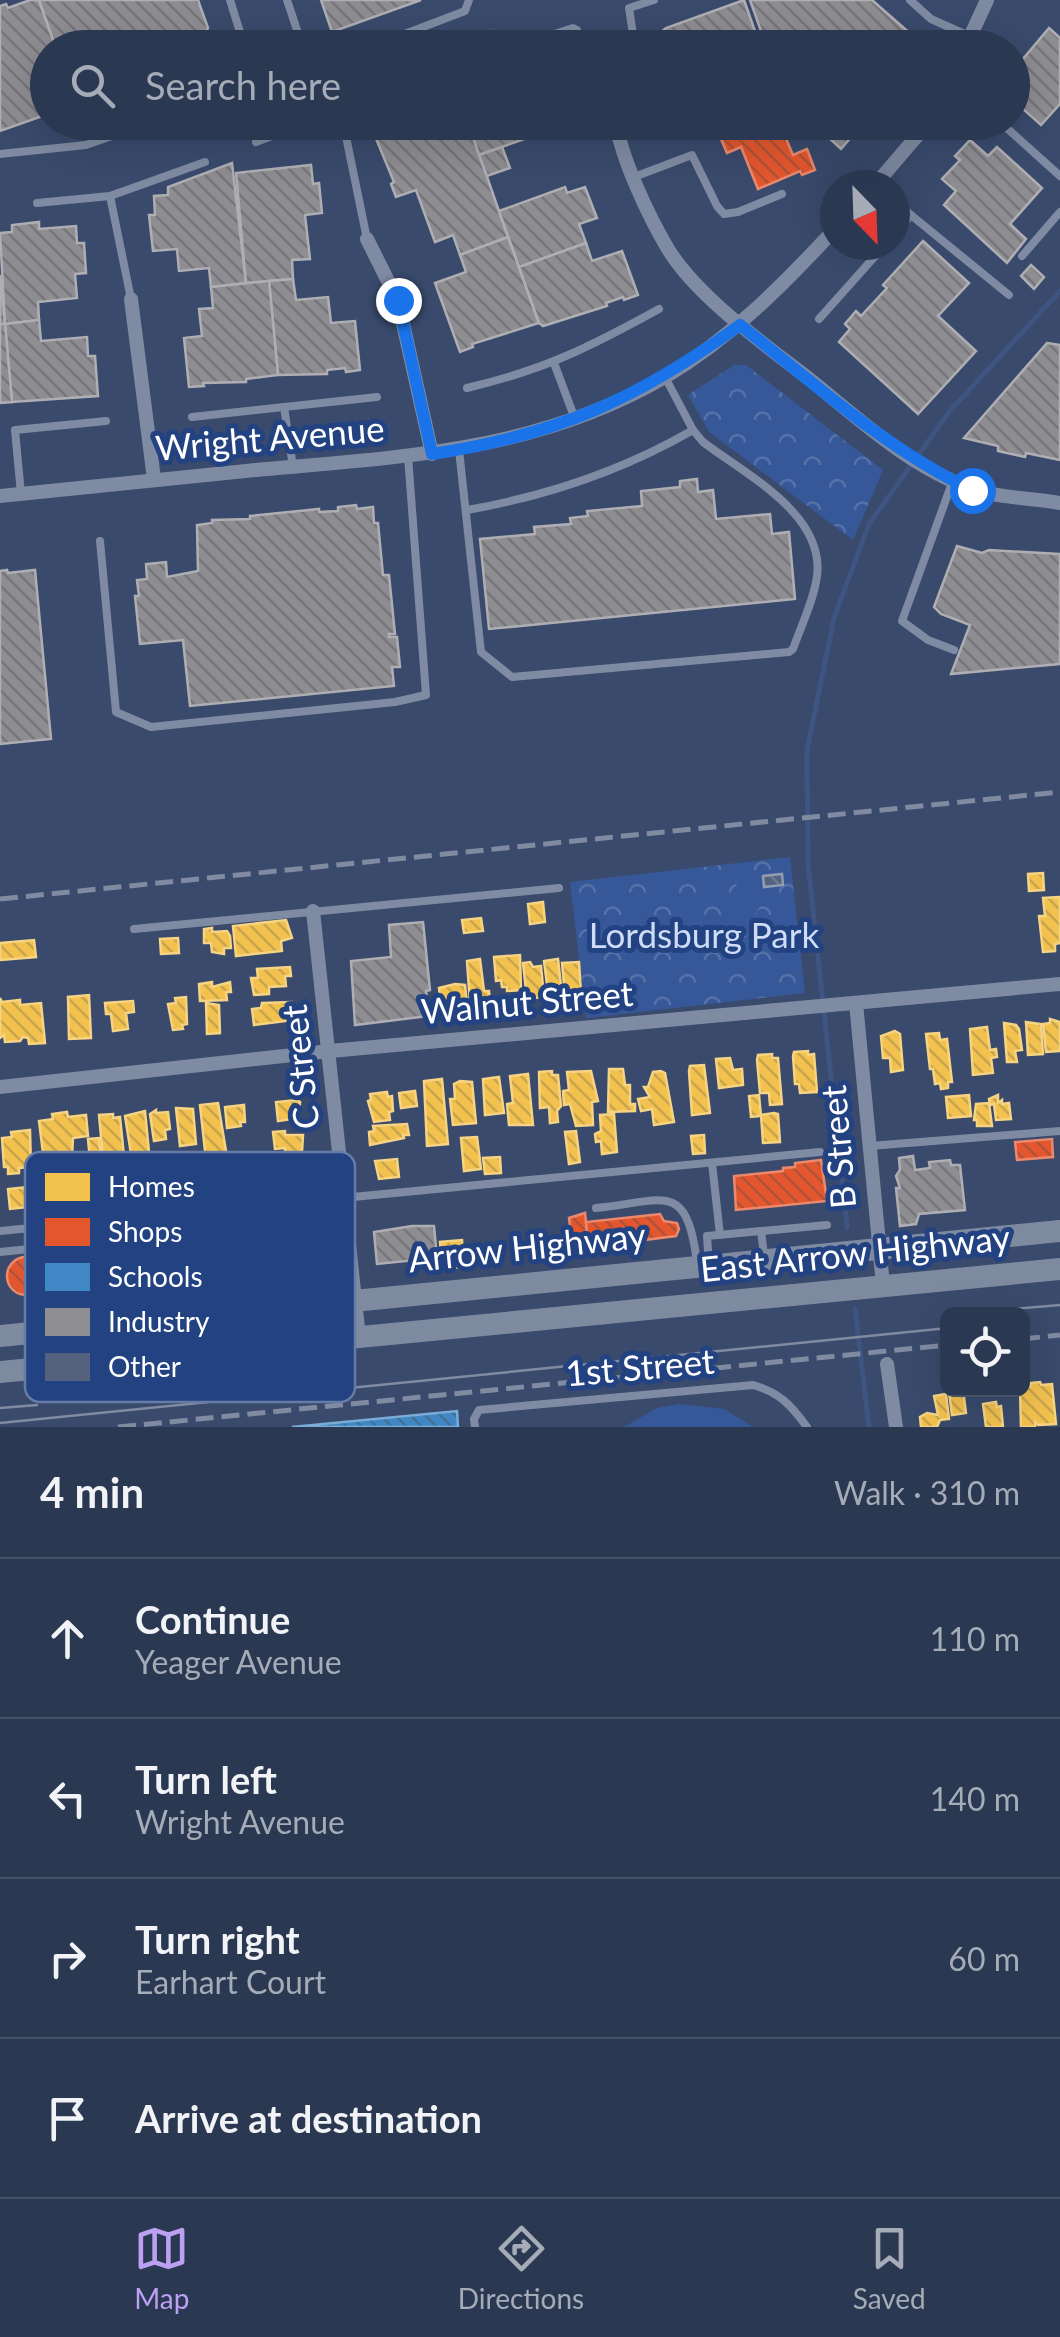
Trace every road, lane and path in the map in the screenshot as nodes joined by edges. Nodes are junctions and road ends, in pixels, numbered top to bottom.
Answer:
1 (230, 0) edge
2 (287, 0) edge
3 (469, 0) edge
4 (654, 0) edge
5 (910, 0) edge
6 (987, 0) edge
7 (239, 30) edge
8 (298, 30) edge
9 (415, 30) edge
10 (633, 30) edge
11 (947, 30) edge
12 (973, 30) edge
13 (100, 140) edge
14 (261, 140) edge
15 (347, 140) edge
16 (618, 140) edge
17 (914, 140) edge
18 (1020, 140) edge
19 (256, 142) dead end
20 (0, 154) edge
21 (204, 162) dead end
22 (889, 170) edge
23 (634, 176) junction
24 (1060, 176) edge
25 (782, 194) dead end
26 (110, 196) junction
27 (37, 203) dead end
28 (1060, 212) edge
29 (911, 215) edge
30 (367, 239) joint
31 (820, 244) edge
32 (1022, 256) dead end
33 (871, 260) edge
34 (1009, 295) dead end
35 (131, 299) joint
36 (659, 309) dead end
37 (819, 320) dead end
38 (740, 325) junction
39 (554, 363) junction
40 (665, 377) junction
41 (467, 388) dead end
42 (376, 398) dead end
43 (284, 408) junction
44 (192, 418) dead end
45 (575, 419) junction
46 (106, 421) dead end
47 (15, 430) junction
48 (693, 430) junction
49 (0, 431) edge
50 (459, 450) junction
51 (432, 454) junction
52 (408, 456) junction
53 (293, 467) junction
54 (154, 479) junction
55 (953, 480) junction
56 (20, 494) junction
57 (0, 496) edge
58 (1060, 503) edge
59 (467, 510) junction
60 (100, 541) dead end
61 (954, 650) dead end
62 (559, 888) dead end
63 (313, 910) junction
64 (134, 928) dead end
65 (1060, 984) edge
66 (856, 1003) junction
67 (330, 1050) junction
68 (0, 1087) edge
69 (1060, 1130) edge
70 (868, 1146) junction
71 (340, 1152) edge
72 (820, 1152) dead end
73 (712, 1162) junction
74 (355, 1196) edge
75 (596, 1208) dead end
76 (827, 1225) dead end
77 (25, 1229) edge
78 (0, 1231) edge
79 (761, 1231) junction
80 (1060, 1231) edge
81 (720, 1235) junction
82 (878, 1249) junction
83 (25, 1250) edge
84 (0, 1252) edge
85 (764, 1259) junction
86 (703, 1266) junction
87 (1060, 1269) edge
88 (883, 1286) junction
89 (355, 1292) edge
90 (356, 1301) junction
91 (25, 1334) edge
92 (0, 1336) edge
93 (355, 1336) edge
94 (360, 1336) junction
95 (887, 1364) dead end
96 (25, 1370) edge
97 (0, 1372) edge
98 (475, 1427) edge
99 (807, 1427) edge
100 (896, 1427) edge

1 - 7 lane
2 - 8 lane
3 - 9 lane
4 - 10 lane
5 - 11 lane
6 - 12 street
13 - 20 lane
14 - 19 lane
15 - 30 lane
16 - 23 street
17 - 22 street
18 - 24 lane
21 - 26 lane
23 - 25 lane
23 - 38 street
26 - 27 lane
26 - 35 lane
28 - 32 lane
29 - 34 lane
30 - 51 street
31 - 38 street, Wright Avenue
33 - 37 lane
35 - 54 street
36 - 39 lane
38 - 40 street, Wright Avenue
38 - 55 street
39 - 41 lane
39 - 45 lane
40 - 45 street, Wright Avenue
40 - 48 lane
42 - 43 lane
43 - 44 lane
43 - 53 lane
45 - 50 street, Wright Avenue
46 - 47 lane
47 - 49 lane
47 - 56 lane
48 - 59 lane
48 - 59 lane
50 - 51 street, Wright Avenue
50 - 59 lane
51 - 52 street, Wright Avenue
52 - 53 street, Wright Avenue
52 - 60 lane
53 - 54 street, Wright Avenue
54 - 56 street, Wright Avenue
55 - 58 street
55 - 61 lane
56 - 57 street, Wright Avenue
62 - 63 lane
63 - 64 lane
63 - 67 street, C Street
65 - 66 street, Walnut Street
66 - 67 street, Walnut Street
66 - 70 street, B Street
67 - 68 street, Walnut Street
67 - 71 street, C Street
69 - 70 lane
70 - 82 street, B Street
72 - 73 lane
73 - 74 lane
73 - 81 lane
75 - 86 lane
76 - 79 lane
77 - 78 lane
79 - 81 lane
79 - 85 lane
80 - 82 main road, Arrow Highway
81 - 86 lane
82 - 85 main road, Arrow Highway
82 - 88 street, B Street
83 - 84 lane
85 - 86 main road, Arrow Highway
86 - 90 main road, Arrow Highway
87 - 88 main road, East Arrow Highway
88 - 94 main road, East Arrow Highway
89 - 90 street, C Street
90 - 94 street, C Street
91 - 92 main road, Arrow Highway
93 - 94 main road, East Arrow Highway
95 - 100 street
96 - 97 main road, East Arrow Highway
98 - 99 lane, 1st Street

